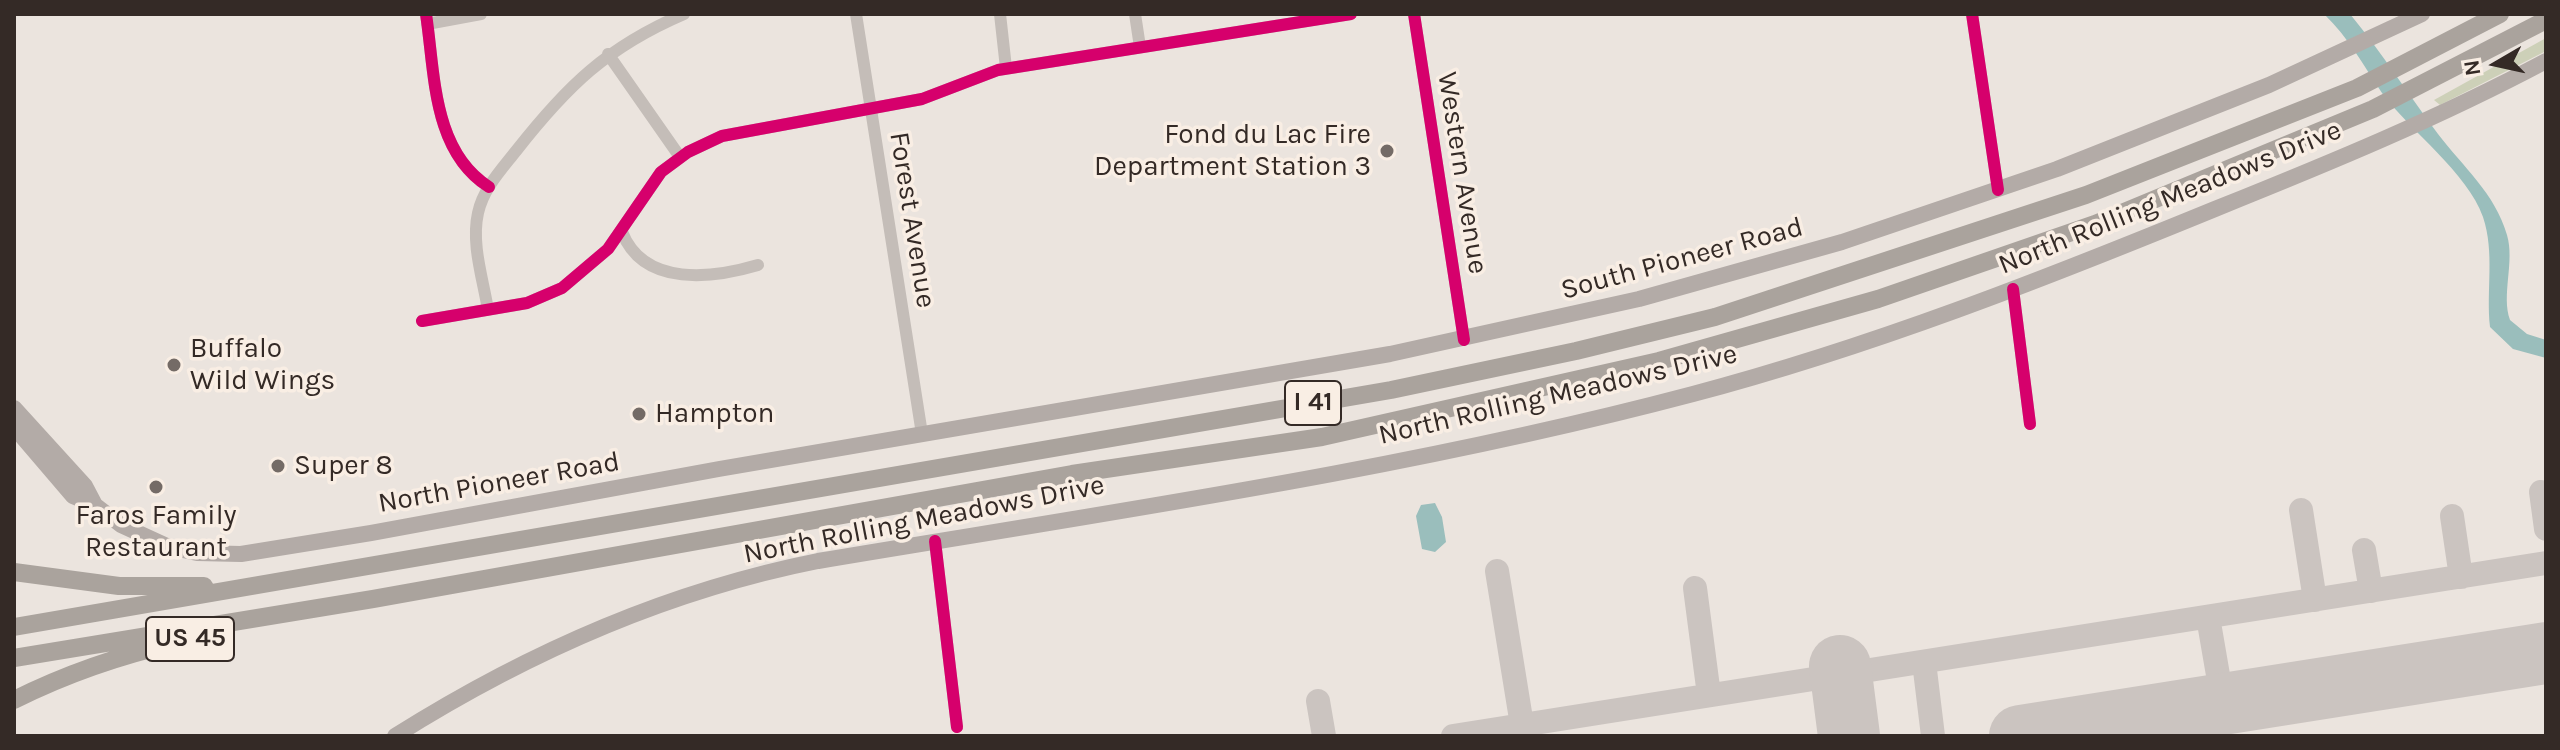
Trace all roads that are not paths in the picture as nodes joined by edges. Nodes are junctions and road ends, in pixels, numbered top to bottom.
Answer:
1 (481, 14) edge
2 (684, 14) edge
3 (856, 14) edge
4 (1000, 14) edge
5 (1135, 14) edge
6 (1351, 14) edge
7 (1414, 14) edge
8 (1972, 14) edge
9 (2422, 14) edge
10 (2500, 14) edge
11 (426, 19) edge
12 (1274, 20) edge
13 (2546, 20) edge
14 (1140, 47) junction
15 (608, 54) junction
16 (2546, 61) edge
17 (1006, 68) junction
18 (871, 108) junction
19 (680, 157) junction
20 (489, 187) junction
21 (1998, 190) junction
22 (622, 232) junction
23 (758, 265) dead end
24 (2013, 289) junction
25 (488, 310) junction
26 (422, 321) dead end
27 (1464, 340) junction
28 (14, 408) edge
29 (2030, 424) dead end
30 (14, 427) edge
31 (922, 434) junction
32 (95, 505) junction
33 (935, 541) junction
34 (14, 572) edge
35 (235, 587) junction
36 (373, 599) junction
37 (14, 627) edge
38 (14, 658) edge
39 (14, 700) edge
40 (957, 727) dead end
41 (395, 736) edge

1 - 11 street
2 - 15 street
3 - 18 street, Forest Avenue
4 - 17 street
5 - 14 street
6 - 12 street
7 - 27 street, Western Avenue
8 - 21 street
9 - 21 main road, South Pioneer Road
10 - 35 highway, I 41
11 - 20 street
12 - 14 street
13 - 36 highway, I 41
14 - 17 street
15 - 19 street
15 - 20 street
16 - 24 main road, North Rolling Meadows Drive
17 - 18 street
18 - 19 street
18 - 31 street, Forest Avenue
19 - 22 street
20 - 25 street
21 - 27 main road, South Pioneer Road
22 - 23 street
22 - 25 street
24 - 29 street
24 - 33 main road, North Rolling Meadows Drive
25 - 26 street
27 - 31 main road, South Pioneer Road
28 - 32 main road, North Pioneer Road
30 - 32 main road, North Pioneer Road
31 - 32 main road, North Pioneer Road
33 - 40 street
33 - 41 main road, North Rolling Meadows Drive
34 - 35 highway, US 45
35 - 37 highway, I 41
36 - 38 highway, I 41
36 - 39 highway, US 45

